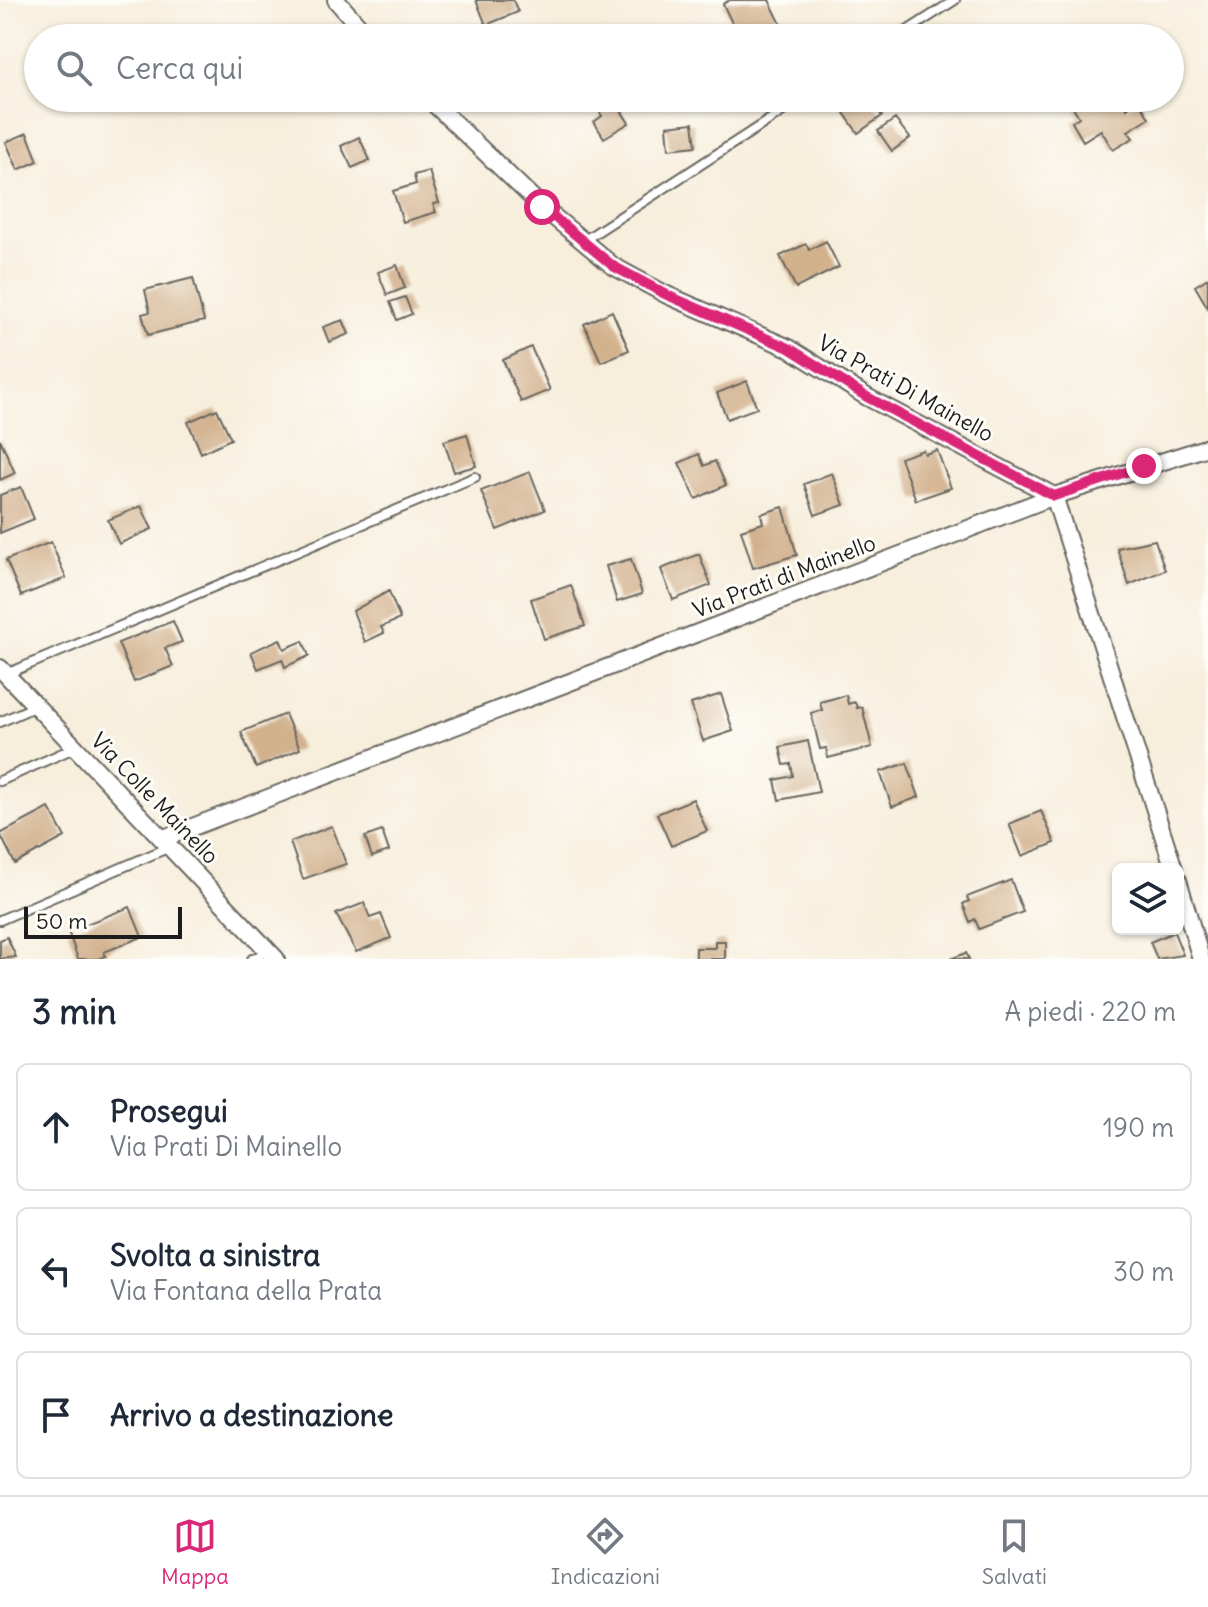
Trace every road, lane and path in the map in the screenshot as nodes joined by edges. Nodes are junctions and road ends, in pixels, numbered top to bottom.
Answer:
1 (336, 0) edge
2 (955, 0) edge
3 (357, 24) edge
4 (918, 24) edge
5 (443, 112) edge
6 (781, 112) edge
7 (583, 241) junction
8 (1208, 447) edge
9 (475, 477) dead end
10 (1054, 496) junction
11 (2, 673) edge
12 (36, 706) junction
13 (0, 722) edge
14 (76, 747) junction
15 (0, 781) edge
16 (168, 842) junction
17 (1172, 863) edge
18 (1184, 901) edge
19 (0, 920) edge
20 (273, 955) edge
21 (252, 959) edge
22 (1201, 959) edge

1 - 3 street
2 - 4 lane
5 - 7 street, Via Prati Di Mainello
6 - 7 lane
7 - 10 street, Via Prati Di Mainello
8 - 10 street, Via Prati di Mainello
9 - 11 lane
10 - 16 street, Via Prati di Mainello
10 - 17 street
11 - 12 street, Via Colle Mainello
12 - 13 lane
12 - 14 street, Via Colle Mainello
14 - 15 lane
14 - 16 street, Via Colle Mainello
16 - 19 lane
16 - 20 street, Via Colle Mainello
18 - 22 street
20 - 21 lane

